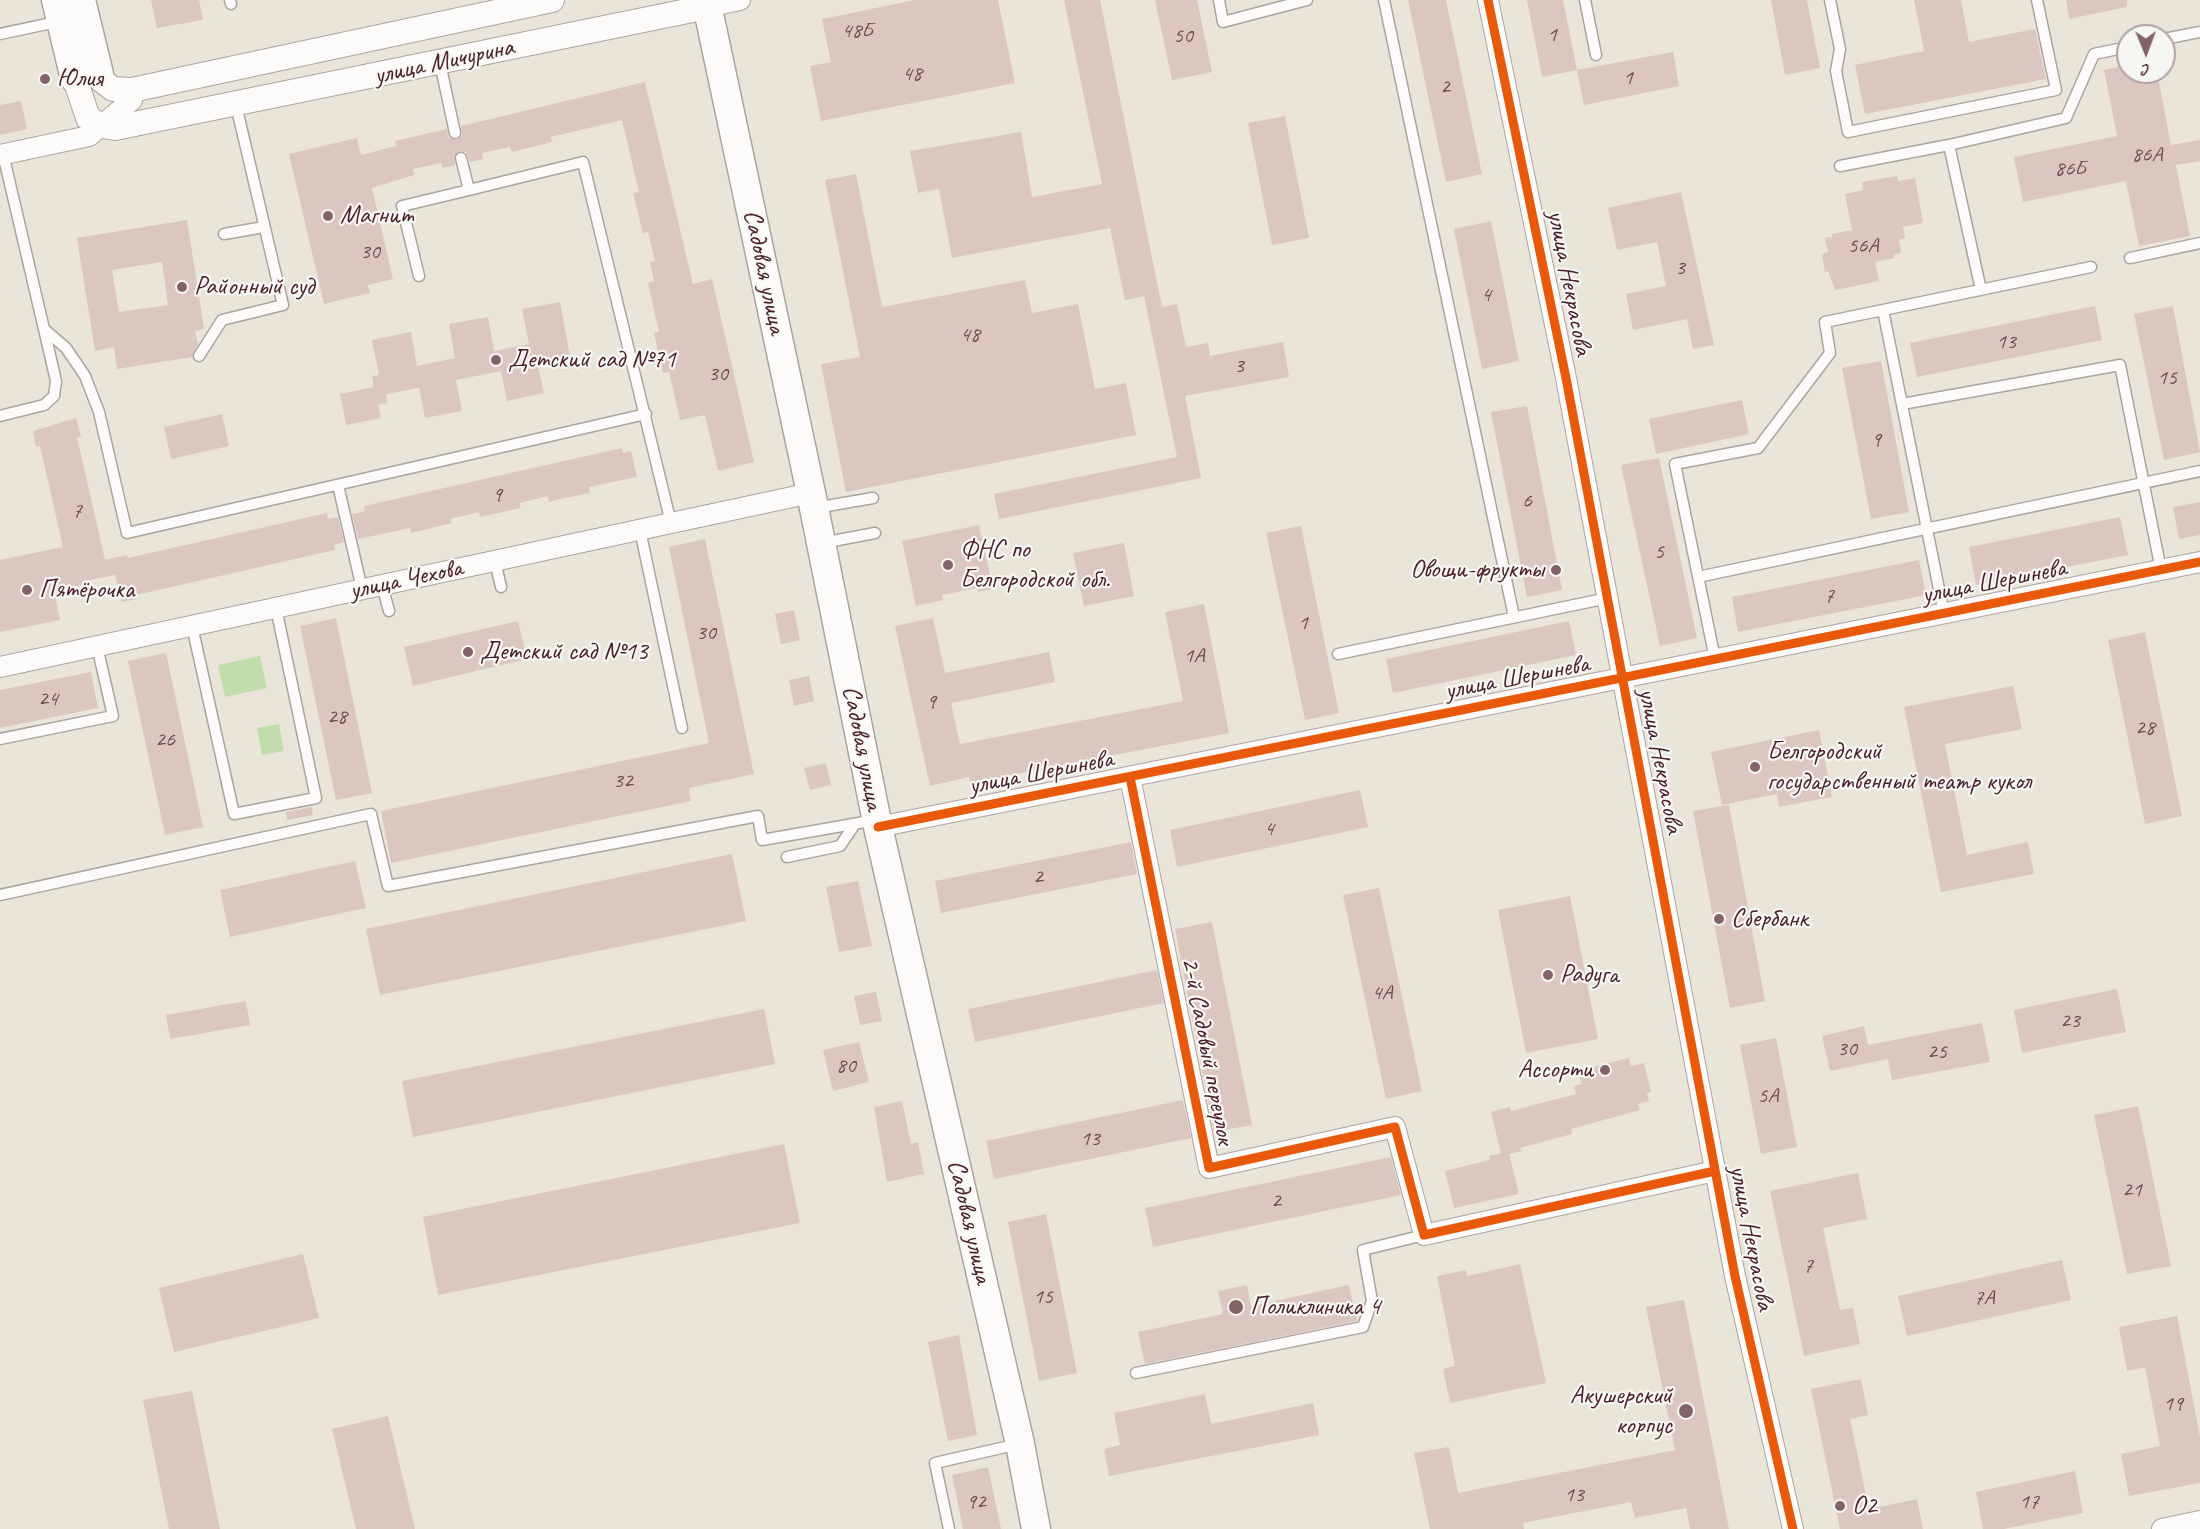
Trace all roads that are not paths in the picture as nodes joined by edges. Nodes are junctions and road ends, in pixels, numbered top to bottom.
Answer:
1 (81, 0) edge
2 (552, 0) edge
3 (740, 0) edge
4 (1219, 0) edge
5 (1306, 0) edge
6 (1384, 0) edge
7 (1488, 0) edge
8 (1586, 0) edge
9 (1830, 0) edge
10 (2037, 0) edge
11 (707, 3) edge
12 (59, 11) edge
13 (2200, 32) edge
14 (0, 34) edge
15 (2176, 37) edge
16 (2116, 49) edge
17 (1596, 55) dead end
18 (440, 63) junction
19 (87, 76) junction
20 (137, 94) junction
21 (236, 105) junction
22 (148, 122) junction
23 (102, 126) junction
24 (455, 133) dead end
25 (1949, 145) junction
26 (2, 155) edge
27 (461, 158) dead end
28 (1840, 166) dead end
29 (469, 190) junction
30 (264, 227) junction
31 (224, 234) dead end
32 (2200, 243) edge
33 (2130, 258) dead end
34 (2091, 267) dead end
35 (419, 276) dead end
36 (1981, 290) junction
37 (1883, 310) junction
38 (44, 329) junction
39 (199, 356) dead end
40 (1902, 404) junction
41 (646, 414) junction
42 (0, 416) edge
43 (2200, 471) edge
44 (2144, 483) junction
45 (338, 485) junction
46 (873, 498) dead end
47 (813, 500) junction
48 (671, 523) junction
49 (1927, 529) junction
50 (640, 530) junction
51 (875, 533) dead end
52 (821, 543) junction
53 (495, 561) junction
54 (2200, 562) edge
55 (2161, 570) junction
56 (1698, 577) junction
57 (382, 585) junction
58 (501, 587) dead end
59 (362, 589) junction
60 (1608, 598) junction
61 (276, 608) junction
62 (389, 610) dead end
63 (1944, 614) junction
64 (1514, 617) junction
65 (192, 626) junction
66 (97, 646) junction
67 (1338, 654) dead end
68 (1715, 659) junction
69 (0, 667) edge
70 (1623, 678) junction
71 (682, 728) dead end
72 (0, 739) edge
73 (1130, 777) junction
74 (870, 824) junction
75 (787, 857) dead end
76 (0, 895) edge
77 (1715, 1171) junction
78 (1424, 1235) junction
79 (1136, 1373) dead end
80 (1020, 1444) junction
81 (2200, 1521) edge
82 (949, 1529) edge
83 (1036, 1529) edge
84 (1793, 1529) edge
85 (2162, 1529) edge

1 - 19 main road
2 - 20 street, улица Мичурина
3 - 11 street, улица Мичурина
4 - 5 lane
6 - 64 lane
7 - 60 street, улица Некрасова
8 - 17 lane
9 - 10 lane
11 - 18 street, улица Мичурина
11 - 47 main road, Садовая улица
12 - 14 lane
12 - 19 main road
13 - 15 lane
16 - 25 lane
18 - 21 street, улица Мичурина
18 - 24 lane
19 - 20 street, улица Мичурина
19 - 23 street
20 - 22 street
20 - 23 street, улица Мичурина
21 - 22 street, улица Мичурина
21 - 30 lane
22 - 23 street, улица Мичурина
23 - 26 street, улица Мичурина
25 - 28 lane
25 - 36 lane
26 - 38 lane
27 - 29 lane
29 - 35 lane
29 - 41 lane
30 - 31 lane
30 - 39 lane
32 - 33 lane
34 - 36 lane
36 - 37 lane
37 - 40 lane
37 - 56 lane
38 - 42 lane
38 - 45 lane
40 - 44 lane
40 - 49 lane
41 - 45 lane
41 - 48 lane
43 - 44 lane
44 - 49 lane
44 - 55 lane
45 - 59 lane
46 - 47 lane
47 - 48 street, улица Чехова
47 - 52 main road, Садовая улица
48 - 50 street, улица Чехова
49 - 56 lane
49 - 63 lane
50 - 53 street, улица Чехова
50 - 71 lane
51 - 52 lane
52 - 74 main road, Садовая улица
53 - 57 street, улица Чехова
53 - 58 lane
54 - 55 street, улица Шершнева
55 - 63 street, улица Шершнева
56 - 68 lane
57 - 59 street, улица Чехова
57 - 62 lane
59 - 61 street, улица Чехова
60 - 64 lane
60 - 70 street, улица Некрасова
61 - 65 street, улица Чехова
61 - 65 lane
63 - 68 street, улица Шершнева
64 - 67 lane
65 - 66 street, улица Чехова
66 - 69 street, улица Чехова
66 - 72 lane
68 - 70 street, улица Шершнева
70 - 73 street, улица Шершнева
70 - 77 street, улица Некрасова
73 - 74 street, улица Шершнева
73 - 78 street, 2-й Садовый переулок
74 - 75 lane
74 - 76 lane
74 - 80 main road, Садовая улица
77 - 78 street
77 - 84 street, улица Некрасова
78 - 79 lane
80 - 82 lane
80 - 83 main road, Садовая улица
81 - 85 street

